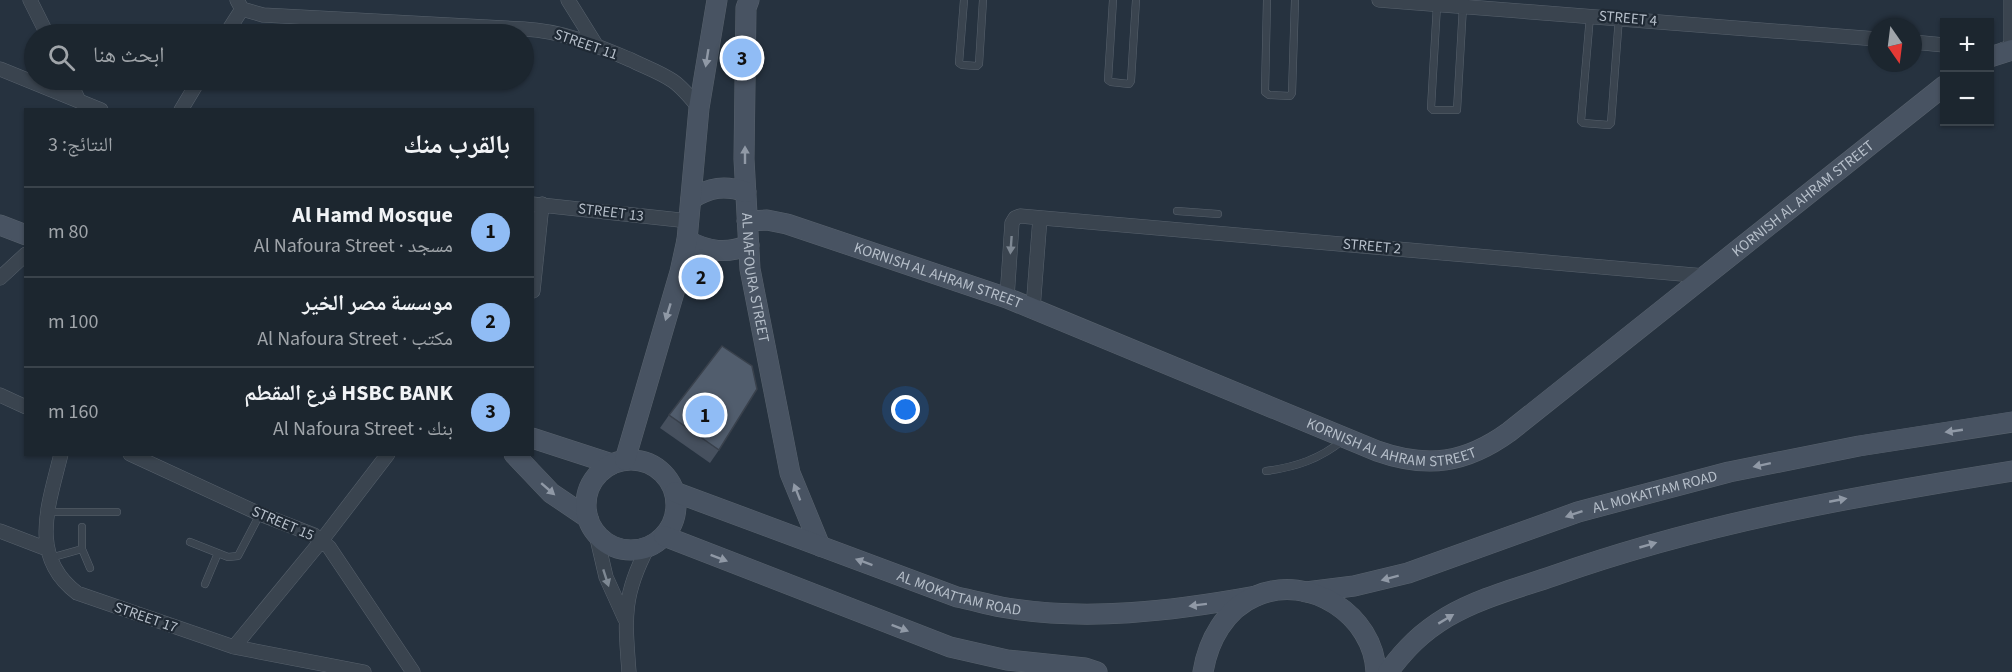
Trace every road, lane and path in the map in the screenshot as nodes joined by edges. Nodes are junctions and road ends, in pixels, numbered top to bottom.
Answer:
1 (30, 0) edge
2 (568, 0) edge
3 (717, 0) edge
4 (748, 0) edge
5 (964, 0) edge
6 (983, 0) edge
7 (1113, 0) edge
8 (1136, 0) edge
9 (1267, 0) edge
10 (1294, 0) edge
11 (1380, 0) edge
12 (2011, 0) edge
13 (239, 4) edge
14 (1437, 4) junction
15 (1463, 6) junction
16 (1590, 15) junction
17 (1619, 17) junction
18 (42, 24) edge
19 (230, 24) edge
20 (430, 24) edge
21 (534, 30) edge
22 (1868, 38) edge
23 (1922, 43) edge
24 (596, 45) junction
25 (1940, 45) edge
26 (1994, 48) edge
27 (2011, 50) edge
28 (1994, 55) edge
29 (0, 69) edge
30 (24, 79) edge
31 (1940, 89) edge
32 (52, 90) edge
33 (74, 90) edge
34 (193, 90) edge
35 (79, 101) junction
36 (96, 108) edge
37 (182, 108) edge
38 (699, 108) junction
39 (746, 192) junction
40 (691, 199) junction
41 (537, 204) edge
42 (1177, 211) dead end
43 (1218, 214) dead end
44 (1040, 218) junction
45 (747, 220) junction
46 (1196, 221) junction
47 (0, 225) edge
48 (688, 231) junction
49 (24, 234) edge
50 (749, 245) junction
51 (24, 256) edge
52 (534, 269) edge
53 (1705, 276) junction
54 (0, 278) edge
55 (1007, 298) junction
56 (1033, 309) junction
57 (0, 395) edge
58 (24, 405) edge
59 (2012, 422) edge
60 (534, 439) edge
61 (1346, 439) junction
62 (61, 456) edge
63 (134, 456) edge
64 (385, 456) edge
65 (516, 456) edge
66 (618, 462) junction
67 (1266, 471) dead end
68 (2012, 471) edge
69 (675, 492) junction
70 (47, 512) junction
71 (117, 512) dead end
72 (260, 514) junction
73 (592, 526) junction
74 (82, 527) dead end
75 (0, 531) edge
76 (322, 540) junction
77 (190, 542) dead end
78 (656, 542) junction
79 (820, 546) junction
80 (82, 549) junction
81 (218, 553) junction
82 (48, 554) junction
83 (90, 568) dead end
84 (205, 584) dead end
85 (1306, 591) junction
86 (1256, 596) junction
87 (625, 619) junction
88 (234, 647) junction
89 (364, 672) edge
90 (413, 672) edge
91 (629, 672) edge
92 (1097, 672) edge
93 (1203, 672) edge
94 (1376, 672) edge
95 (1388, 672) edge

1 - 18 street
2 - 24 street
3 -> 38 main road
39 -> 4 main road, AL NAFOURA STREET
5 - 6 lane
7 - 8 lane
9 - 10 lane
11 - 14 street, STREET 4
12 - 27 street
13 - 19 street
13 - 20 street, STREET 11
14 - 15 street, STREET 4
14 - 15 lane
15 - 16 street, STREET 4
16 - 17 street, STREET 4
16 - 17 lane
17 - 22 street, STREET 4
21 - 24 street, STREET 11
23 - 25 street
24 - 38 street, STREET 11
26 - 27 street
27 - 28 main road
29 - 30 street
31 - 53 main road, KORNISH AL AHRAM STREET
32 - 35 street
33 - 35 street
34 - 37 street
35 - 36 street
38 - 40 main road
39 - 40 main road
39 - 45 main road, AL NAFOURA STREET
40 - 48 main road
41 - 48 street, STREET 13
41 - 52 street
42 - 46 lane
43 - 46 lane
44 - 46 street, STREET 2
44 -> 55 street, STREET 2
44 - 56 street
45 - 50 main road, AL NAFOURA STREET
45 - 55 main road, KORNISH AL AHRAM STREET
46 - 53 street, STREET 2
47 - 49 main road
48 - 50 main road
48 -> 66 main road
79 -> 50 main road, AL NAFOURA STREET
51 - 54 street
53 - 61 main road, KORNISH AL AHRAM STREET
55 - 56 main road, KORNISH AL AHRAM STREET
56 - 61 main road, KORNISH AL AHRAM STREET
57 - 58 street
59 -> 85 main road, AL MOKATTAM ROAD
60 - 66 main road
61 - 67 lane
62 - 70 street
63 - 72 street, STREET 15
64 - 76 street
65 -> 73 main road
66 - 69 main road
66 - 73 main road
95 -> 68 main road
69 - 78 main road
69 - 79 main road, AL MOKATTAM ROAD
70 - 71 lane
70 - 82 street
72 - 76 street, STREET 15
72 - 81 lane
73 - 78 main road
73 -> 87 street
74 - 80 lane
75 - 82 street
76 - 88 street
76 - 90 street, STREET 15
77 - 81 lane
78 - 87 street
78 -> 92 main road
86 -> 79 main road, AL MOKATTAM ROAD
80 - 82 lane
80 - 83 lane
81 - 84 lane
82 - 88 street, STREET 17
85 - 86 main road, AL MOKATTAM ROAD
85 - 94 main road
86 - 93 main road
87 - 91 street
88 - 89 street, STREET 17

